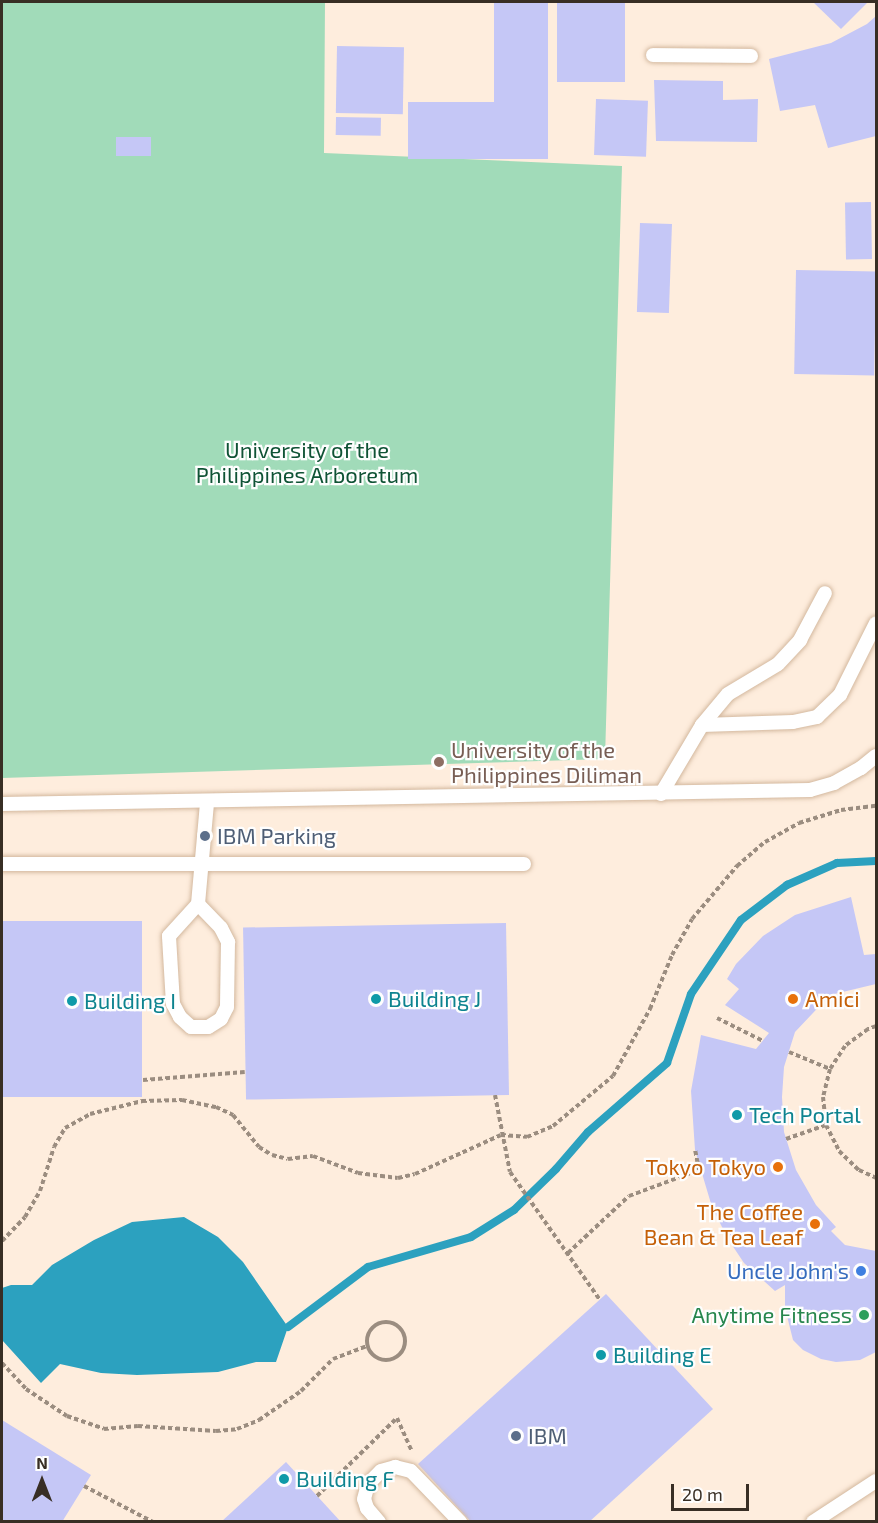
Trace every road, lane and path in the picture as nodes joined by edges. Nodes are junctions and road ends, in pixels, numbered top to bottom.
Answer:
1 (653, 55) dead end
2 (751, 56) dead end
3 (825, 593) dead end
4 (876, 623) edge
5 (702, 725) junction
6 (876, 756) edge
7 (661, 794) junction
8 (207, 803) junction
9 (2, 804) edge
10 (876, 806) edge
11 (2, 864) edge
12 (201, 864) junction
13 (524, 864) dead end
14 (198, 904) junction
15 (717, 1018) dead end
16 (876, 1026) edge
17 (763, 1041) dead end
18 (789, 1052) dead end
19 (830, 1069) junction
20 (244, 1072) dead end
21 (143, 1080) dead end
22 (495, 1095) dead end
23 (826, 1125) junction
24 (501, 1135) junction
25 (786, 1139) dead end
26 (695, 1150) dead end
27 (876, 1178) edge
28 (2, 1241) edge
29 (568, 1253) junction
30 (600, 1300) dead end
31 (367, 1346) junction
32 (2, 1363) edge
33 (876, 1480) edge
34 (84, 1486) dead end
35 (153, 1521) edge
36 (379, 1521) edge
37 (460, 1521) edge
38 (813, 1521) edge

1 - 2 lane
3 - 5 lane
4 - 5 lane
5 - 7 lane
6 - 7 lane
7 - 8 lane
8 - 9 lane
8 - 12 lane
10 - 24 path
11 - 12 lane
12 - 13 lane
12 - 14 lane
14 - 14 lane
15 - 17 path
16 - 19 path
18 - 19 path
19 - 23 path
20 - 21 path
22 - 24 path
23 - 25 path
23 - 27 path
24 - 28 path
24 - 29 path
26 - 29 path
29 - 30 path
31 - 31 path
31 - 32 path
33 - 38 lane
34 - 35 path
36 - 37 lane

